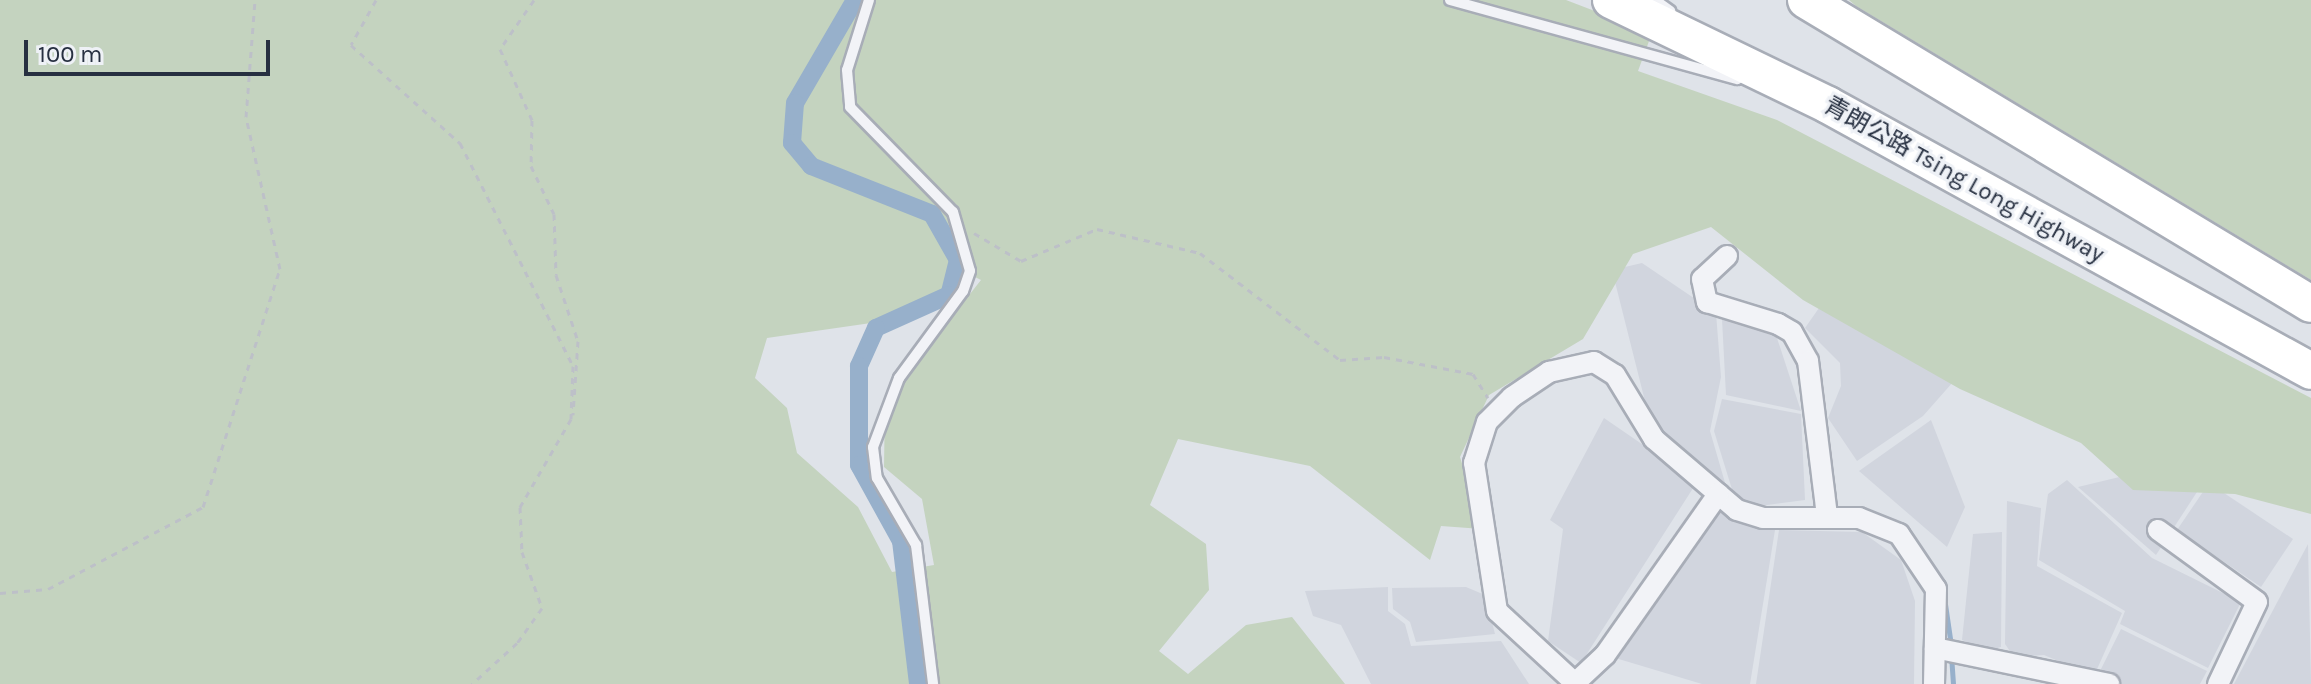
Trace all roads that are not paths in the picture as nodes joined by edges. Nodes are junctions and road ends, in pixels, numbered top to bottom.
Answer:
1 (869, 0) edge
2 (1450, 0) edge
3 (1611, 0) edge
4 (1655, 0) edge
5 (1806, 0) edge
6 (1823, 0) edge
7 (1862, 34) junction
8 (1730, 55) junction
9 (1828, 105) junction
10 (1727, 256) dead end
11 (2311, 304) edge
12 (2311, 371) edge
13 (1718, 494) junction
14 (1827, 515) junction
15 (2158, 530) dead end
16 (1938, 649) junction
17 (1575, 683) edge
18 (933, 684) edge
19 (1934, 684) edge
20 (2109, 684) edge
21 (2218, 684) edge

1 - 18 lane
2 - 9 lane
3 - 8 highway, 青朗公路 Tsing Long Highway
4 - 8 lane
5 - 7 highway
6 - 7 lane
7 - 11 highway
8 - 9 highway, 青朗公路 Tsing Long Highway
9 - 12 highway, 青朗公路 Tsing Long Highway
10 - 14 street
13 - 14 street
13 - 17 street
13 - 17 street
14 - 16 street
15 - 21 street
16 - 19 street
16 - 20 street

